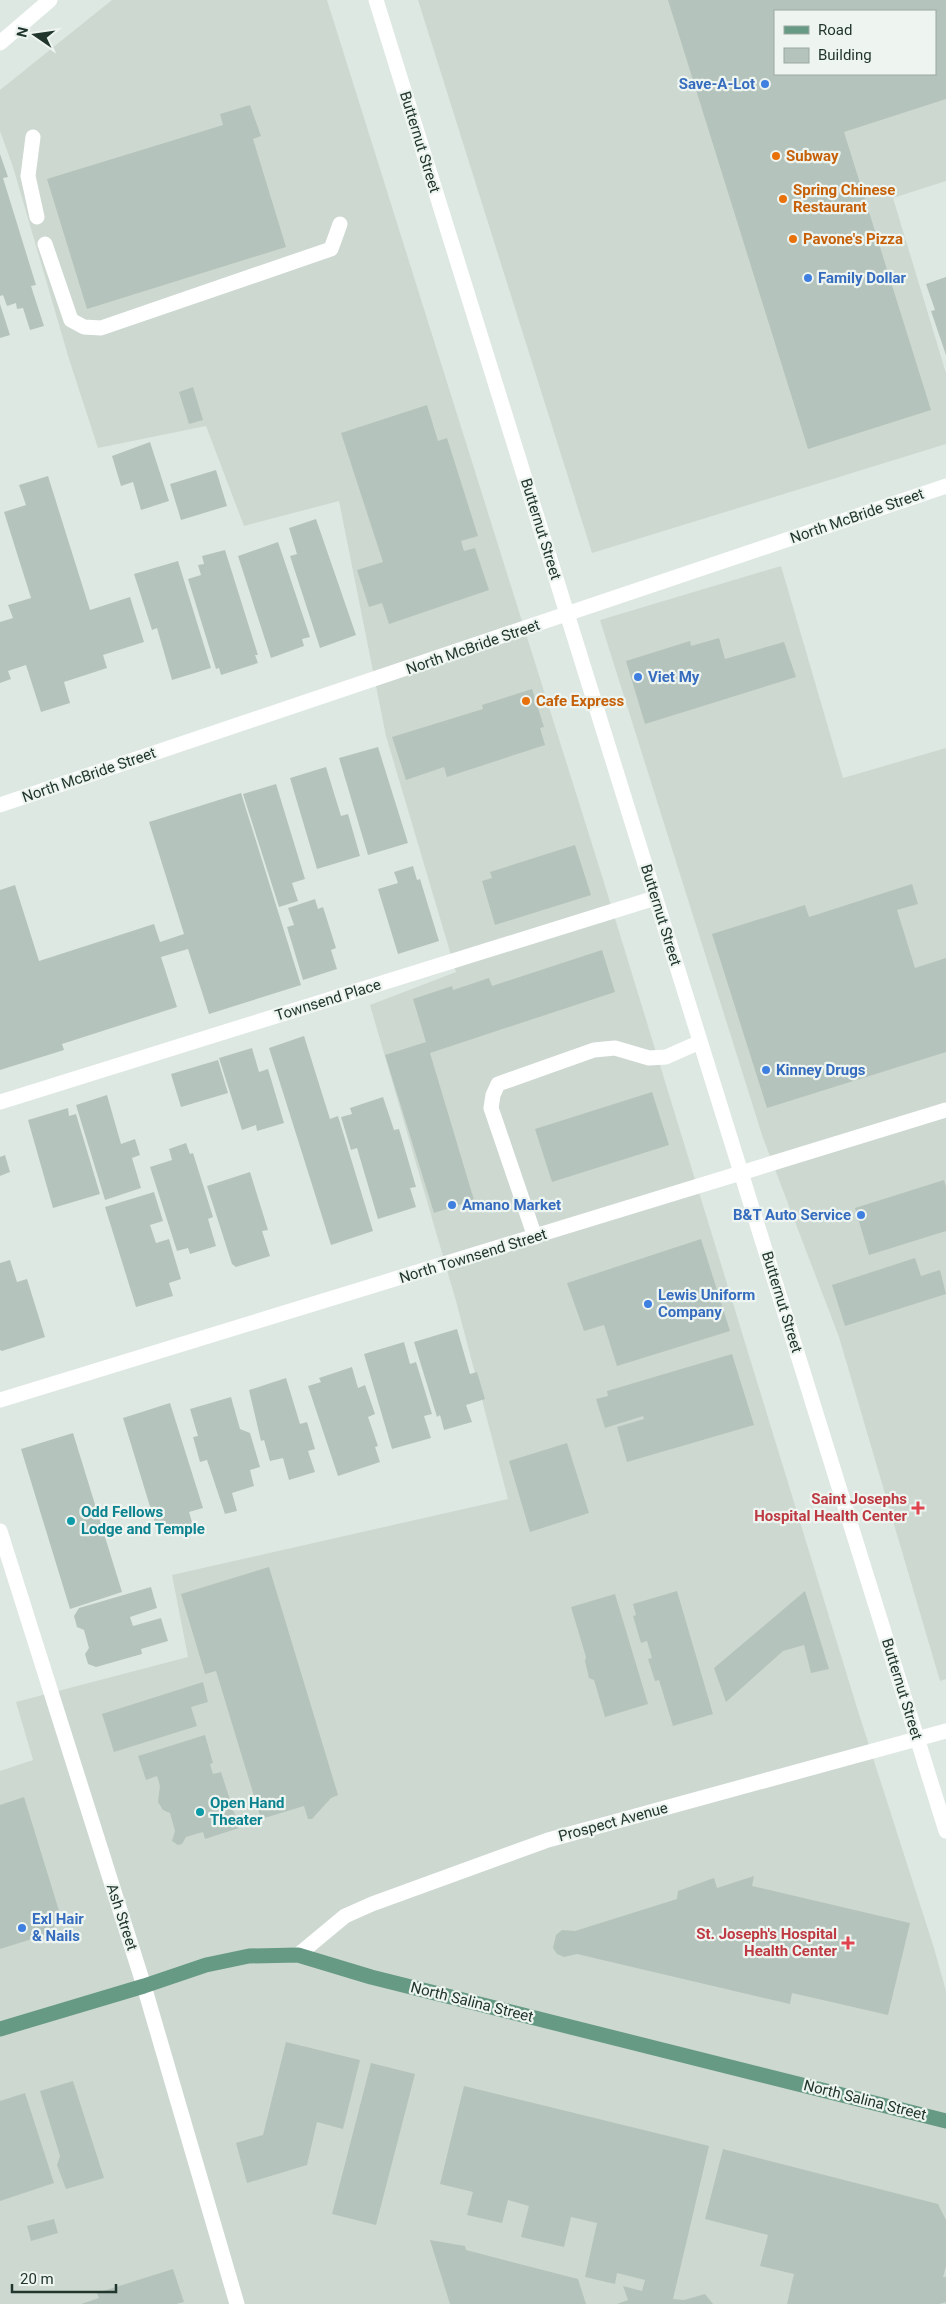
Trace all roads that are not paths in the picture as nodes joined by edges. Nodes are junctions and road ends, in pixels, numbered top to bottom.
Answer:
1 (50, 0) edge
2 (376, 0) edge
3 (0, 43) edge
4 (33, 137) dead end
5 (37, 217) dead end
6 (340, 224) dead end
7 (45, 244) dead end
8 (946, 486) edge
9 (567, 615) junction
10 (0, 805) edge
11 (655, 898) junction
12 (700, 1042) junction
13 (0, 1102) edge
14 (946, 1110) edge
15 (742, 1173) junction
16 (535, 1237) junction
17 (0, 1400) edge
18 (0, 1531) edge
19 (946, 1731) edge
20 (918, 1740) junction
21 (946, 1831) edge
22 (298, 1955) junction
23 (144, 1986) junction
24 (0, 2029) edge
25 (946, 2121) edge
26 (237, 2304) edge

1 - 3 street
2 - 9 street, Butternut Street
4 - 5 street
6 - 7 street
8 - 9 street, North McBride Street
9 - 10 street, North McBride Street
9 - 11 street, Butternut Street
11 - 12 street, Butternut Street
11 - 13 street, Townsend Place
12 - 15 street, Butternut Street
12 - 16 street
14 - 15 street, North Townsend Street
15 - 16 street, North Townsend Street
15 - 20 street, Butternut Street
16 - 17 street, North Townsend Street
18 - 23 street, Ash Street
19 - 20 street, Prospect Avenue
20 - 21 street, Butternut Street
20 - 22 street, Prospect Avenue
22 - 23 main road, North Salina Street
22 - 25 main road, North Salina Street
23 - 24 main road, North Salina Street
23 - 26 street, Ash Street

